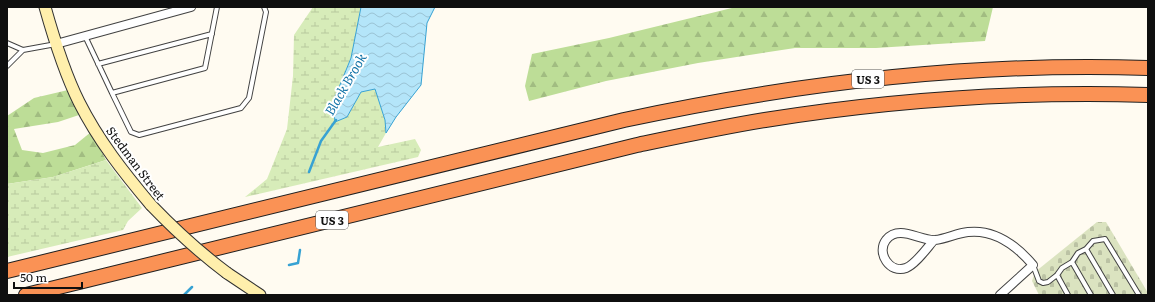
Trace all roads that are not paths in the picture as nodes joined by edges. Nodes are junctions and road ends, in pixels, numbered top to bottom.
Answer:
1 (45, 7) edge
2 (191, 7) edge
3 (217, 7) edge
4 (264, 7) edge
5 (212, 34) junction
6 (85, 36) junction
7 (7, 43) edge
8 (56, 44) junction
9 (23, 50) junction
10 (98, 64) junction
11 (7, 66) edge
12 (1148, 68) edge
13 (112, 93) junction
14 (1148, 95) edge
15 (934, 240) junction
16 (1086, 249) junction
17 (1072, 262) junction
18 (1033, 265) junction
19 (7, 271) edge
20 (1057, 275) junction
21 (26, 295) edge
22 (260, 295) edge
23 (1000, 295) edge
24 (1068, 295) edge
25 (1090, 295) edge
26 (1113, 295) edge
27 (1139, 295) edge

1 - 8 main road, Stedman Street
2 - 6 street
3 - 5 lane
4 - 13 lane
5 - 10 lane
5 - 13 lane
6 - 8 street
6 - 10 lane
7 - 9 lane
8 - 9 lane
8 - 22 main road, Stedman Street, bridge
9 - 11 lane
10 - 13 lane
12 - 19 highway, US 3
14 - 21 highway, US 3
15 - 15 street
15 - 18 street
16 - 17 lane
16 - 26 lane
16 - 27 lane
17 - 20 lane
17 - 25 lane
18 - 20 lane
18 - 23 street
20 - 24 lane

